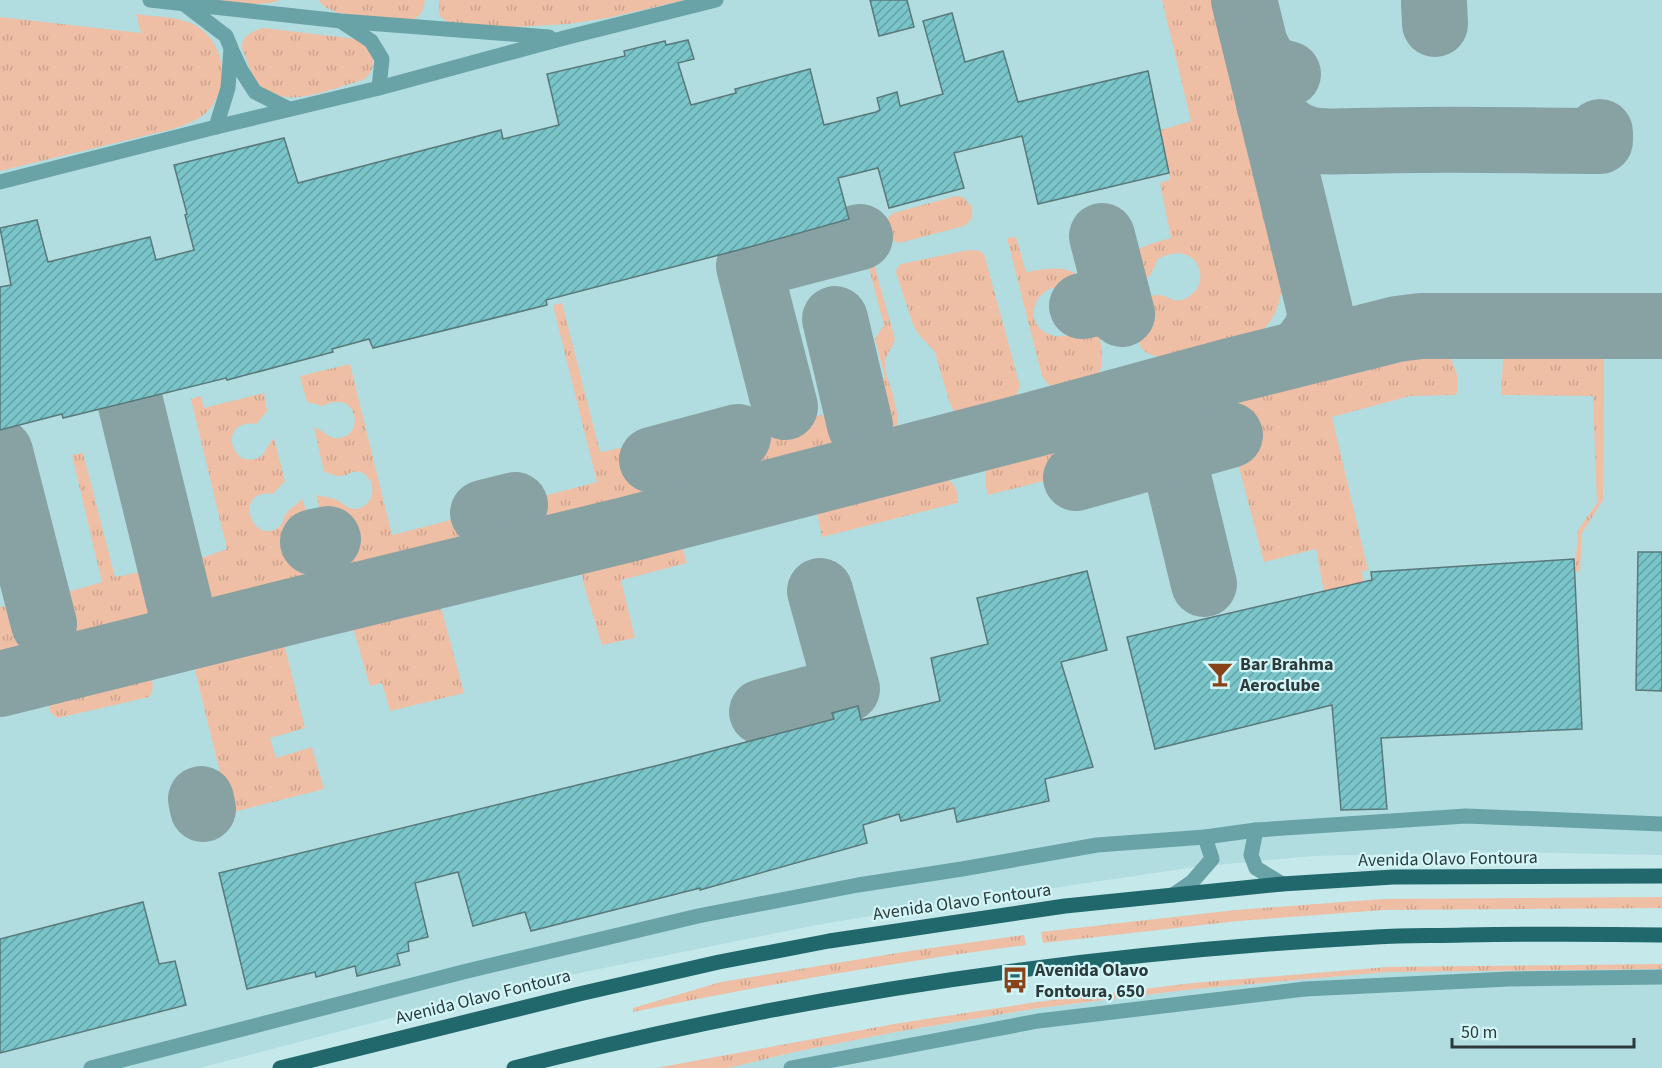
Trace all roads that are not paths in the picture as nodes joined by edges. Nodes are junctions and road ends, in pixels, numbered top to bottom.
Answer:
1 (150, 0) edge
2 (716, 0) edge
3 (184, 4) junction
4 (341, 21) junction
5 (564, 38) junction
6 (231, 48) junction
7 (379, 88) junction
8 (289, 109) junction
9 (216, 127) junction
10 (0, 182) edge
11 (1662, 824) edge
12 (1256, 830) junction
13 (1205, 837) junction
14 (1662, 876) edge
15 (1282, 884) junction
16 (1173, 895) junction
17 (1662, 935) edge
18 (1662, 977) edge
19 (91, 1068) edge
20 (280, 1068) edge
21 (514, 1068) edge
22 (791, 1068) edge

1 - 3 lane
2 - 5 lane
3 - 4 lane
3 - 6 lane
4 - 5 lane
4 - 7 lane
5 - 7 lane
6 - 8 lane
6 - 9 lane
7 - 8 lane
8 - 9 lane
9 - 10 lane
11 - 12 lane
12 - 13 lane
12 - 15 lane
13 - 16 lane
13 - 19 lane
14 - 15 main road, Avenida Olavo Fontoura
15 - 16 main road, Avenida Olavo Fontoura
16 - 20 main road, Avenida Olavo Fontoura
17 - 21 main road
18 - 22 lane

